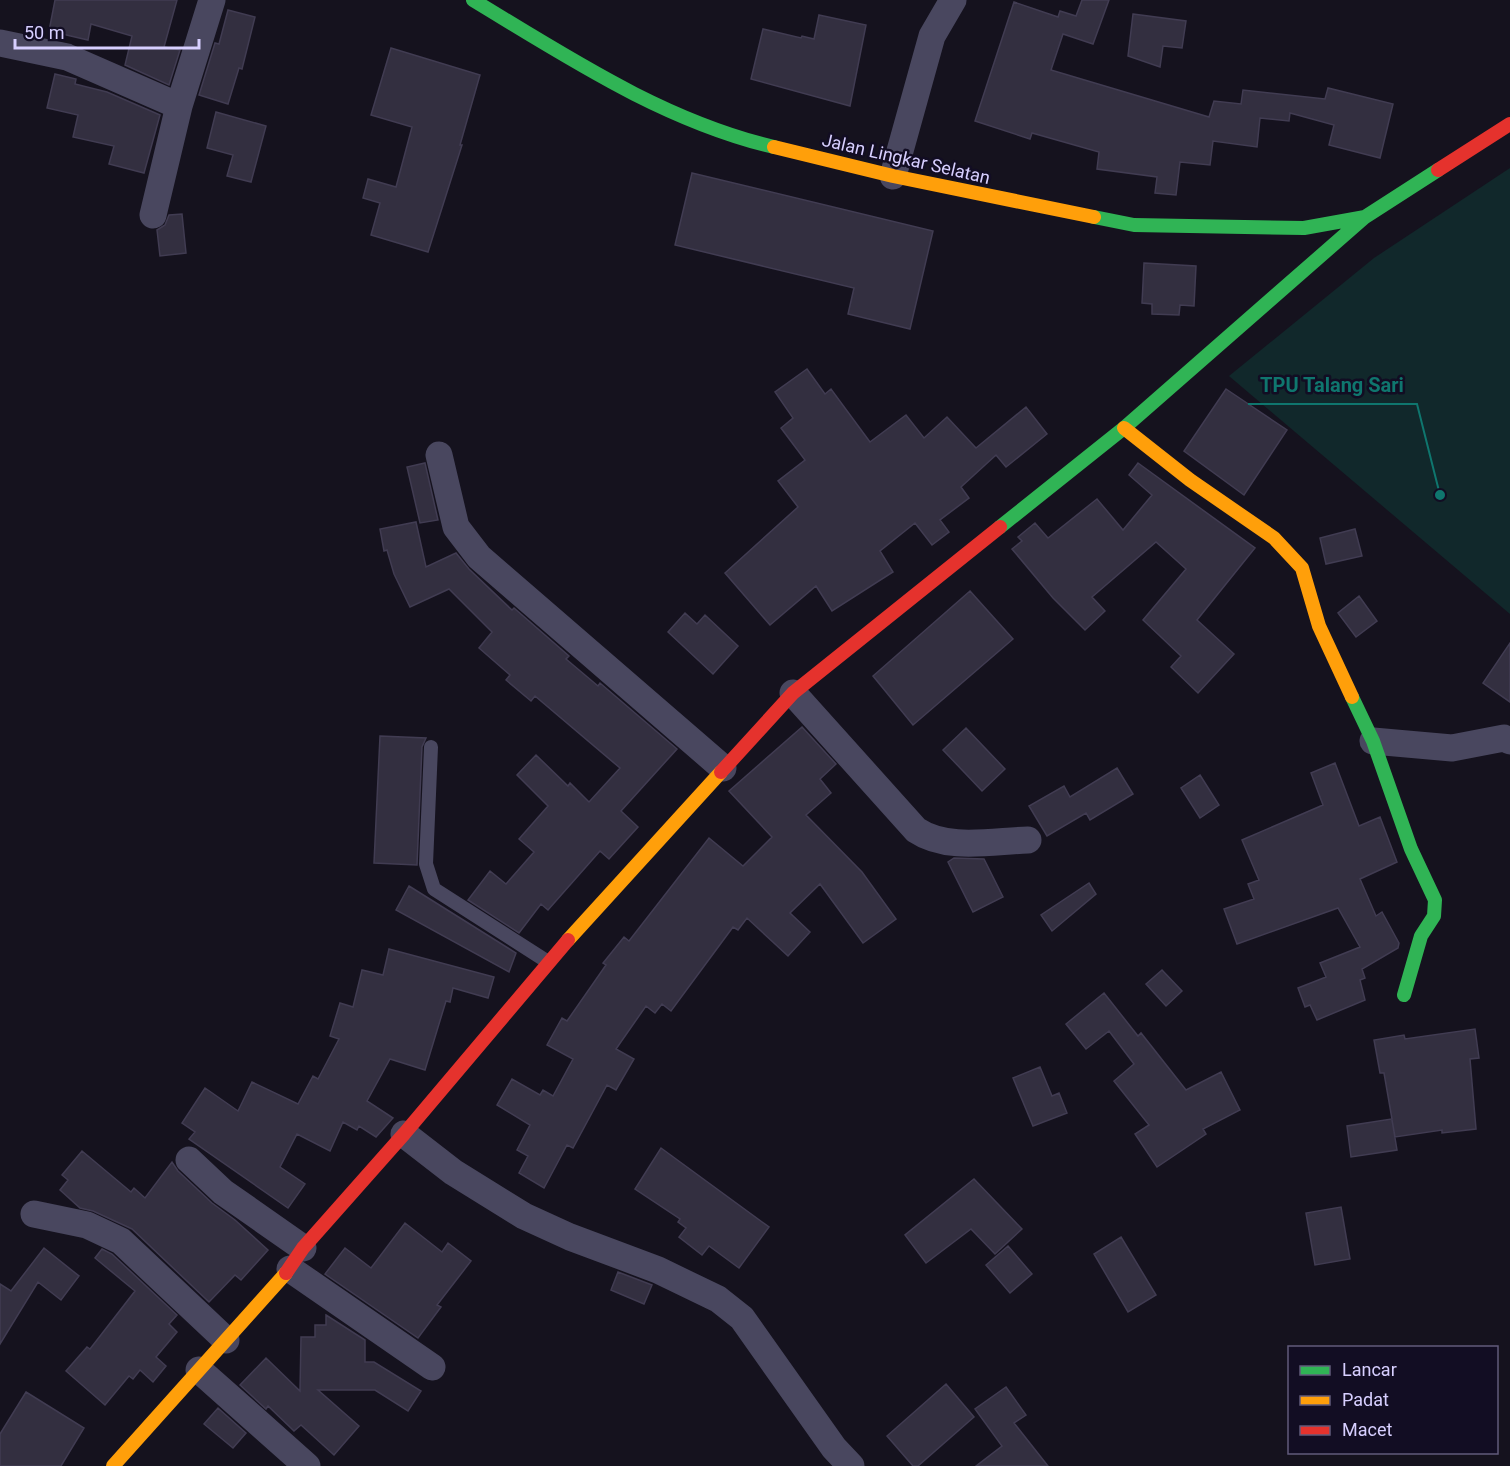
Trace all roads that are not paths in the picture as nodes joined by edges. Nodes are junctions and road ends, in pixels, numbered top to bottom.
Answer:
1 (212, 0) edge
2 (953, 0) edge
3 (485, 3) edge
4 (0, 43) edge
5 (179, 106) junction
6 (1510, 124) edge
7 (893, 176) junction
8 (153, 215) dead end
9 (1365, 217) junction
10 (1124, 428) junction
11 (439, 455) dead end
12 (793, 693) junction
13 (1373, 741) junction
14 (1510, 741) edge
15 (431, 747) dead end
16 (723, 768) junction
17 (1028, 840) dead end
18 (548, 962) junction
19 (1404, 995) dead end
20 (404, 1134) junction
21 (189, 1160) dead end
22 (34, 1214) dead end
23 (297, 1259) junction
24 (226, 1340) junction
25 (432, 1366) dead end
26 (199, 1370) junction
27 (113, 1466) edge
28 (307, 1466) edge
29 (851, 1466) edge

1 - 5 street
2 - 7 street
3 - 7 main road, Jalan Lingkar Selatan
4 - 5 street
5 - 8 street
6 - 9 main road
7 - 9 main road, Jalan Lingkar Selatan
9 - 10 main road
10 - 12 main road
10 - 13 main road
11 - 16 street
12 - 16 main road
12 - 17 street
13 - 14 street
13 - 19 main road
15 - 18 lane
16 - 18 main road
18 - 20 main road
20 - 23 main road
20 - 29 street
21 - 23 street
22 - 24 street
23 - 24 main road
23 - 25 street
24 - 26 main road
26 - 27 main road
26 - 28 street

